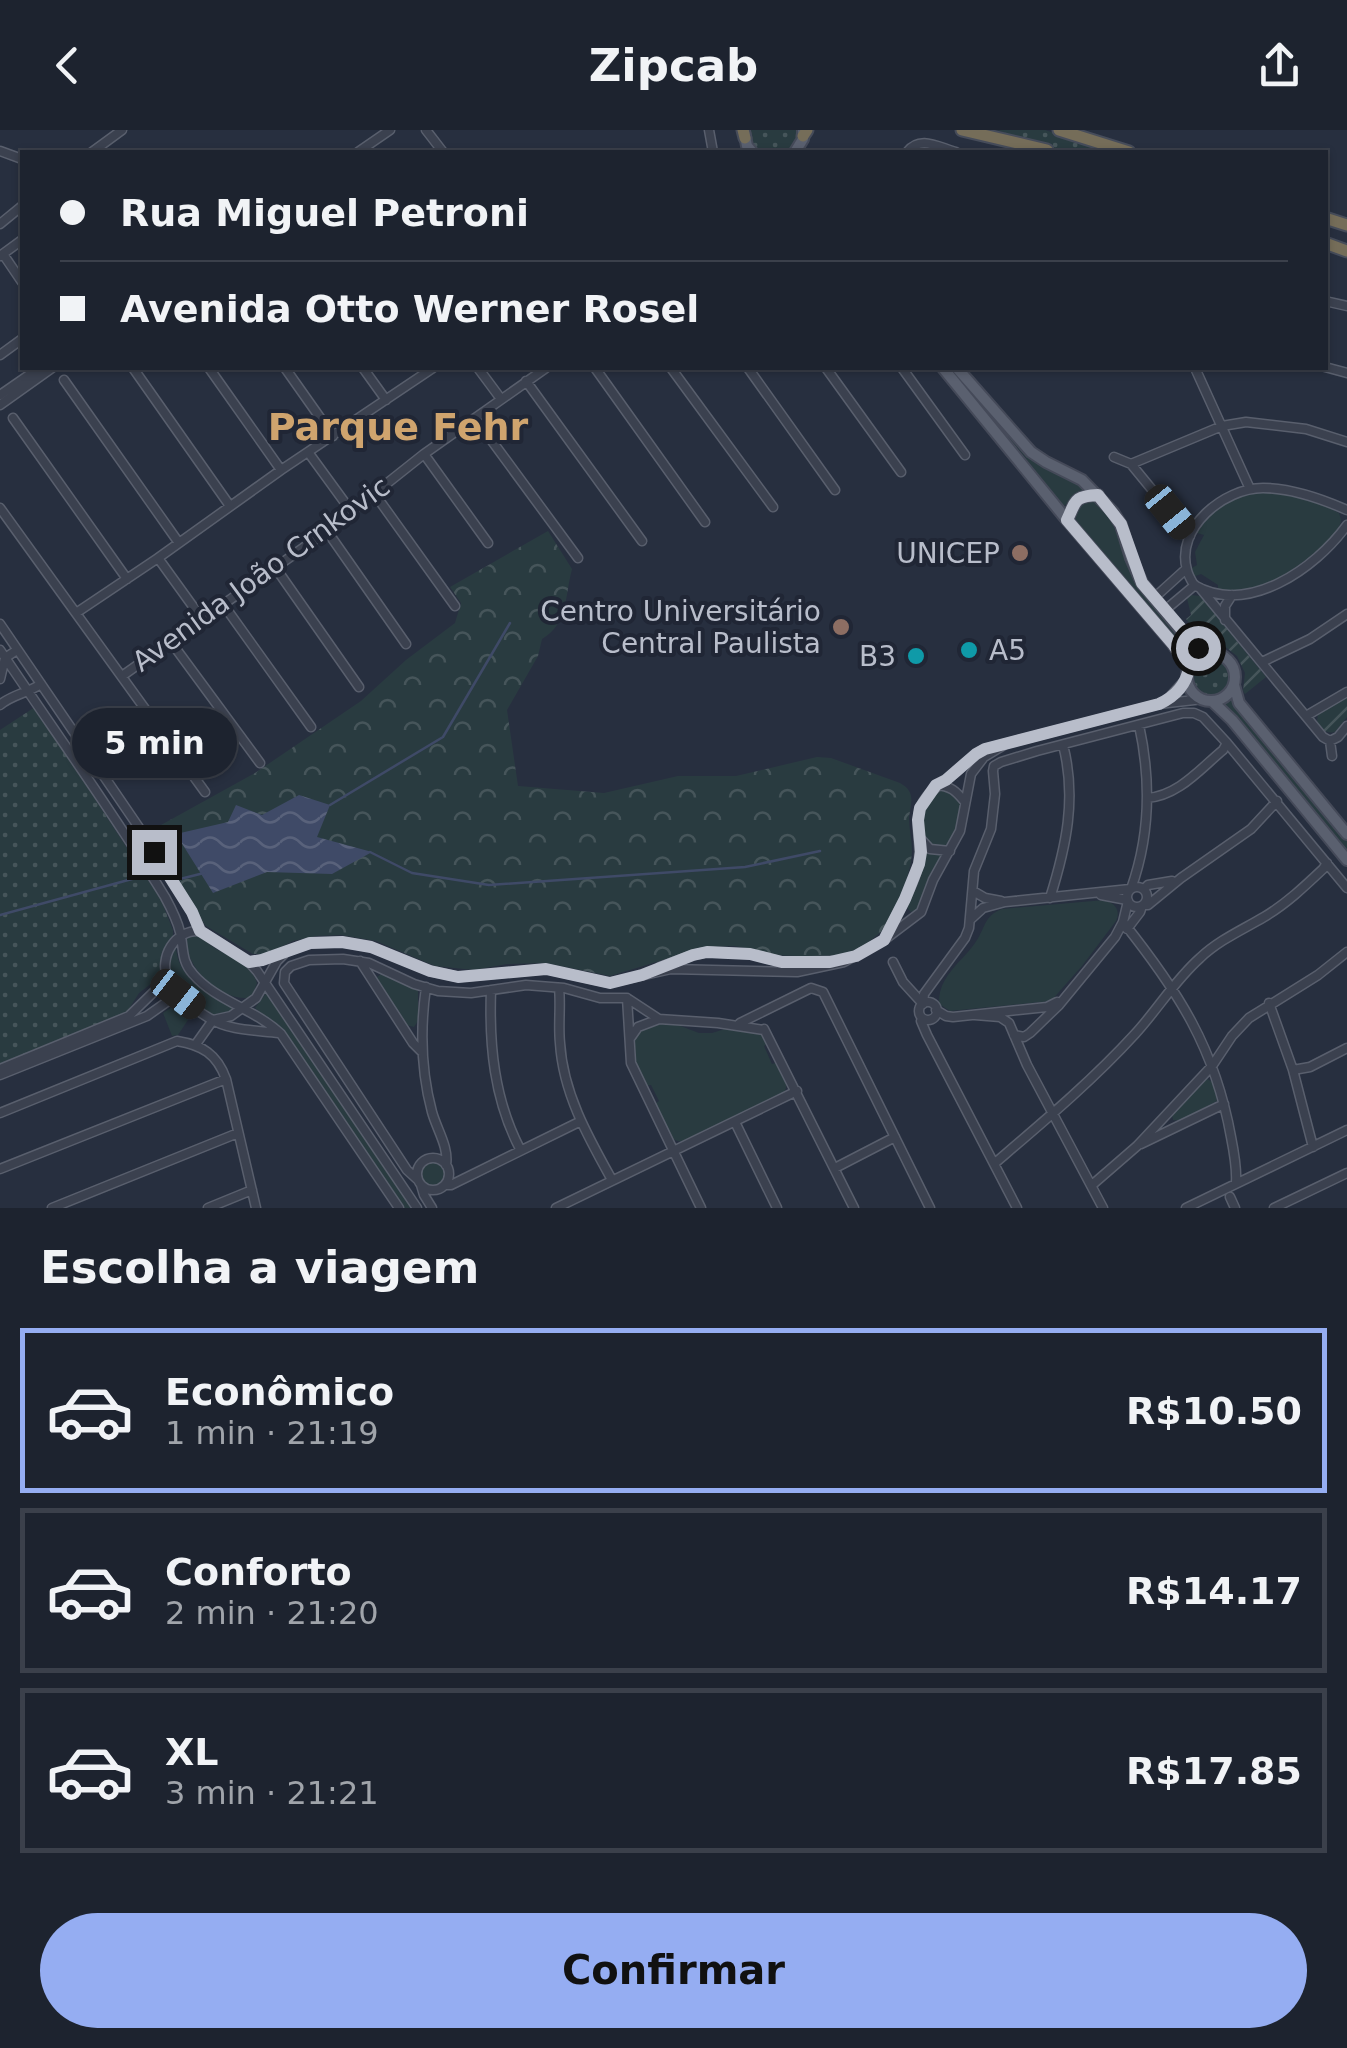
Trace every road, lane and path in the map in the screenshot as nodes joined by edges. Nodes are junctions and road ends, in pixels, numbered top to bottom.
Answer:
1 (122, 130) edge
2 (390, 130) edge
3 (962, 130) edge
4 (987, 130) edge
5 (1058, 130) edge
6 (95, 150) edge
7 (361, 150) edge
8 (908, 150) edge
9 (950, 150) edge
10 (1047, 150) edge
11 (1048, 150) edge
12 (1123, 150) edge
13 (4, 215) edge
14 (0, 224) edge
15 (2, 255) edge
16 (20, 279) edge
17 (37, 370) edge
18 (49, 370) edge
19 (134, 370) edge
20 (210, 370) edge
21 (286, 370) edge
22 (364, 370) edge
23 (430, 370) edge
24 (479, 370) edge
25 (543, 370) edge
26 (596, 370) edge
27 (672, 370) edge
28 (749, 370) edge
29 (827, 370) edge
30 (903, 370) edge
31 (945, 370) edge
32 (960, 370) edge
33 (1196, 370) edge
34 (64, 380) dead end
35 (526, 381) junction
36 (0, 396) edge
37 (501, 399) junction
38 (386, 400) junction
39 (0, 405) edge
40 (13, 418) dead end
41 (475, 418) junction
42 (1222, 426) junction
43 (333, 436) junction
44 (1347, 442) edge
45 (308, 452) junction
46 (424, 454) junction
47 (965, 455) dead end
48 (1114, 457) dead end
49 (1131, 464) junction
50 (281, 470) junction
51 (901, 472) dead end
52 (1250, 489) junction
53 (836, 490) dead end
54 (374, 493) junction
55 (1098, 495) junction
56 (230, 506) junction
57 (773, 507) dead end
58 (0, 508) edge
59 (1344, 509) edge
60 (350, 511) junction
61 (1067, 520) junction
62 (705, 522) dead end
63 (1347, 526) edge
64 (327, 531) junction
65 (1190, 536) junction
66 (642, 540) dead end
67 (179, 543) junction
68 (488, 543) dead end
69 (1328, 545) junction
70 (158, 558) junction
71 (578, 558) dead end
72 (275, 567) junction
73 (1186, 569) junction
74 (128, 579) junction
75 (1197, 587) junction
76 (1232, 595) junction
77 (1154, 598) junction
78 (223, 604) junction
79 (455, 606) dead end
80 (1164, 611) junction
81 (76, 614) junction
82 (1347, 614) edge
83 (202, 619) junction
84 (1225, 620) junction
85 (0, 624) edge
86 (172, 642) junction
87 (406, 644) dead end
88 (17, 650) junction
89 (1210, 653) junction
90 (3, 654) edge
91 (1262, 662) junction
92 (1188, 673) junction
93 (122, 676) junction
94 (0, 678) edge
95 (42, 684) junction
96 (1234, 685) junction
97 (359, 686) dead end
98 (29, 692) junction
99 (1347, 692) edge
100 (2, 700) edge
101 (1207, 700) junction
102 (1159, 704) junction
103 (1306, 716) junction
104 (1139, 725) junction
105 (1347, 726) edge
106 (310, 727) dead end
107 (1330, 741) junction
108 (1227, 743) junction
109 (1064, 744) junction
110 (1004, 746) junction
111 (1332, 756) dead end
112 (260, 763) dead end
113 (936, 785) junction
114 (205, 792) dead end
115 (1147, 798) junction
116 (1277, 801) junction
117 (964, 802) junction
118 (1347, 834) edge
119 (919, 837) junction
120 (950, 850) junction
121 (1142, 853) junction
122 (1347, 860) edge
123 (1327, 863) junction
124 (1180, 878) junction
125 (1347, 888) edge
126 (1130, 889) junction
127 (1143, 889) junction
128 (973, 891) junction
129 (1087, 895) junction
130 (1050, 898) junction
131 (1127, 901) junction
132 (1005, 902) junction
133 (1142, 905) junction
134 (900, 906) junction
135 (971, 918) junction
136 (912, 920) junction
137 (1126, 925) junction
138 (200, 931) junction
139 (181, 936) junction
140 (884, 940) junction
141 (291, 948) junction
142 (707, 952) junction
143 (1347, 952) edge
144 (742, 954) junction
145 (856, 956) junction
146 (360, 961) junction
147 (249, 962) junction
148 (894, 962) dead end
149 (702, 970) junction
150 (742, 971) junction
151 (642, 975) junction
152 (937, 978) junction
153 (166, 979) junction
154 (265, 981) junction
155 (905, 985) junction
156 (426, 987) junction
157 (559, 988) junction
158 (1173, 988) junction
159 (491, 990) junction
160 (926, 991) junction
161 (1068, 993) junction
162 (178, 994) junction
163 (628, 998) junction
164 (1270, 1003) junction
165 (138, 1006) junction
166 (244, 1007) junction
167 (1024, 1009) junction
168 (929, 1012) junction
169 (975, 1015) junction
170 (146, 1016) junction
171 (757, 1016) junction
172 (659, 1019) junction
173 (213, 1020) junction
174 (1009, 1023) junction
175 (736, 1025) junction
176 (1038, 1026) junction
177 (764, 1030) junction
178 (280, 1034) junction
179 (1014, 1035) junction
180 (1026, 1036) junction
181 (629, 1042) junction
182 (196, 1044) junction
183 (1347, 1048) edge
184 (421, 1051) junction
185 (1028, 1066) junction
186 (1212, 1066) junction
187 (1293, 1070) junction
188 (0, 1072) edge
189 (226, 1079) junction
190 (796, 1091) junction
191 (1224, 1104) junction
192 (0, 1113) edge
193 (1053, 1114) junction
194 (580, 1121) junction
195 (735, 1122) junction
196 (436, 1126) junction
197 (1347, 1130) edge
198 (238, 1133) junction
199 (895, 1137) junction
200 (1137, 1146) junction
201 (1313, 1147) junction
202 (520, 1150) junction
203 (672, 1152) junction
204 (399, 1156) junction
205 (434, 1158) junction
206 (994, 1163) junction
207 (419, 1167) junction
208 (448, 1168) junction
209 (835, 1168) junction
210 (0, 1169) edge
211 (479, 1170) junction
212 (1347, 1173) edge
213 (612, 1180) junction
214 (420, 1182) junction
215 (1236, 1184) junction
216 (1092, 1185) junction
217 (440, 1188) junction
218 (252, 1190) junction
219 (1230, 1197) dead end
220 (52, 1208) edge
221 (208, 1208) edge
222 (256, 1208) edge
223 (398, 1208) edge
224 (417, 1208) edge
225 (434, 1208) edge
226 (556, 1208) edge
227 (701, 1208) edge
228 (777, 1208) edge
229 (854, 1208) edge
230 (930, 1208) edge
231 (1017, 1208) edge
232 (1103, 1208) edge
233 (1186, 1208) edge
234 (1236, 1208) edge
235 (1274, 1208) edge

1 - 6 street
2 - 7 street
3 - 10 highway
4 - 11 highway
5 - 12 highway
8 - 9 street
13 - 14 street
15 - 16 street
17 - 36 street
18 - 39 street
19 - 56 street
20 - 50 street
21 - 43 street
22 - 38 street
23 - 38 street
24 - 37 street
25 - 35 street, Avenida João Crnkovic
26 - 62 street
27 - 57 street
28 - 53 street
29 - 51 street
30 - 47 street
31 - 61 main road
32 - 55 main road
33 - 42 street
34 - 67 street
35 - 37 street, Avenida João Crnkovic
35 - 66 street
37 - 41 street, Avenida João Crnkovic
38 - 43 street
40 - 74 street
41 - 46 street, Avenida João Crnkovic
41 - 71 street
42 - 44 street
42 - 49 street
42 - 52 street
43 - 45 street
45 - 50 street
45 - 60 street
46 - 54 street, Avenida João Crnkovic
46 - 68 street
48 - 49 street
49 - 65 street
50 - 56 street
52 - 59 street
52 - 65 street
54 - 60 street, Avenida João Crnkovic
54 - 79 street
55 - 61 main road
55 - 77 main road
56 - 67 street
58 - 81 street
59 - 69 street
60 - 64 street, Avenida João Crnkovic
61 - 92 main road
63 - 69 street
64 - 72 street, Avenida João Crnkovic
64 - 87 street
65 - 73 street
67 - 70 street
69 - 76 street
70 - 74 street
70 - 83 street
72 - 78 street, Avenida João Crnkovic
72 - 97 street
73 - 75 street
73 - 77 street
74 - 81 street
75 - 76 street
75 - 80 street
75 - 84 street
76 - 84 street
77 - 80 main road
78 - 83 street, Avenida João Crnkovic
78 - 106 street
80 - 89 main road
81 - 93 street
82 - 91 street
83 - 86 street, Avenida João Crnkovic
84 - 91 street
85 - 88 street
86 - 93 street, Avenida João Crnkovic
86 - 112 street
88 - 90 street
88 - 95 street
89 - 92 main road
89 - 96 main road
90 - 94 street
90 - 98 street
91 - 103 street
92 - 101 main road
92 - 102 street
93 - 114 street
95 - 98 street
95 - 138 street
96 - 101 main road
96 - 118 main road
98 - 100 street
98 - 139 street
99 - 103 street
101 - 102 street
101 - 122 main road
102 - 110 street
103 - 107 street
104 - 108 street
104 - 109 street
104 - 115 street
105 - 107 street
107 - 111 street
108 - 115 street
108 - 116 street
109 - 128 street
109 - 130 street
110 - 113 street
110 - 117 street
113 - 117 street
113 - 119 street
115 - 121 street
116 - 123 street
116 - 124 street
117 - 120 street
119 - 120 street
119 - 134 street
120 - 136 street
121 - 126 street
121 - 127 street
123 - 125 street
123 - 158 street
124 - 127 street
124 - 133 street
126 - 127 street
126 - 129 street
126 - 131 street
127 - 133 street
128 - 132 street
128 - 135 street
129 - 130 street
129 - 131 street
130 - 132 street
131 - 133 street
131 - 137 street
132 - 135 street
133 - 137 street
134 - 136 street
134 - 140 street
135 - 152 street
136 - 140 street
137 - 158 street
137 - 161 street
138 - 139 street
138 - 147 street
139 - 153 street
139 - 166 street
140 - 145 street
141 - 147 street
141 - 151 street
141 - 154 street
142 - 144 street
142 - 149 street
142 - 151 street
143 - 164 street
144 - 145 street
144 - 150 street
145 - 150 street
146 - 156 street
146 - 184 street
146 - 204 street
147 - 154 street
148 - 155 street
149 - 150 street
149 - 151 street
152 - 160 street
152 - 168 street
153 - 162 street
153 - 165 street
154 - 166 street
154 - 224 street
155 - 160 street
155 - 168 street
156 - 159 street
156 - 184 street
157 - 159 street
157 - 163 street
157 - 194 street
158 - 186 street
158 - 193 street
159 - 202 street
160 - 168 street
161 - 167 street
161 - 176 street
162 - 170 street
162 - 173 street
163 - 172 street
163 - 181 street
164 - 186 street
164 - 187 street
165 - 170 street
165 - 188 street
166 - 173 street
166 - 178 street
167 - 169 street
167 - 174 street
167 - 176 street
168 - 169 street
168 - 206 street
169 - 174 street
170 - 188 street
171 - 175 street
171 - 177 street
171 - 199 street
172 - 175 street
172 - 181 street
173 - 178 street
173 - 182 street
174 - 179 street
175 - 177 street
176 - 180 street
177 - 190 street
178 - 223 street
179 - 180 street
179 - 185 street
180 - 185 street
181 - 203 street
182 - 189 street
182 - 192 street
183 - 187 street
184 - 196 street
185 - 193 street
186 - 191 street
186 - 200 street
187 - 201 street
189 - 198 street
189 - 210 street
190 - 195 street
190 - 209 street
191 - 200 street
191 - 215 street
193 - 206 street
193 - 216 street
194 - 202 street
194 - 213 street
195 - 203 street
195 - 228 street
196 - 205 street
196 - 208 street
197 - 201 street
198 - 218 street
198 - 220 street
199 - 209 street
199 - 230 street
200 - 216 street
201 - 215 street
202 - 211 street
203 - 213 street
203 - 227 street
204 - 207 street
204 - 214 street
205 - 207 street
205 - 208 street
206 - 231 street
207 - 214 street
208 - 211 street
208 - 217 street
209 - 229 street
211 - 217 street
212 - 235 street
213 - 226 street
214 - 217 street
214 - 225 street
215 - 233 street
216 - 232 street
217 - 225 street
218 - 221 street
218 - 222 street
219 - 234 street

